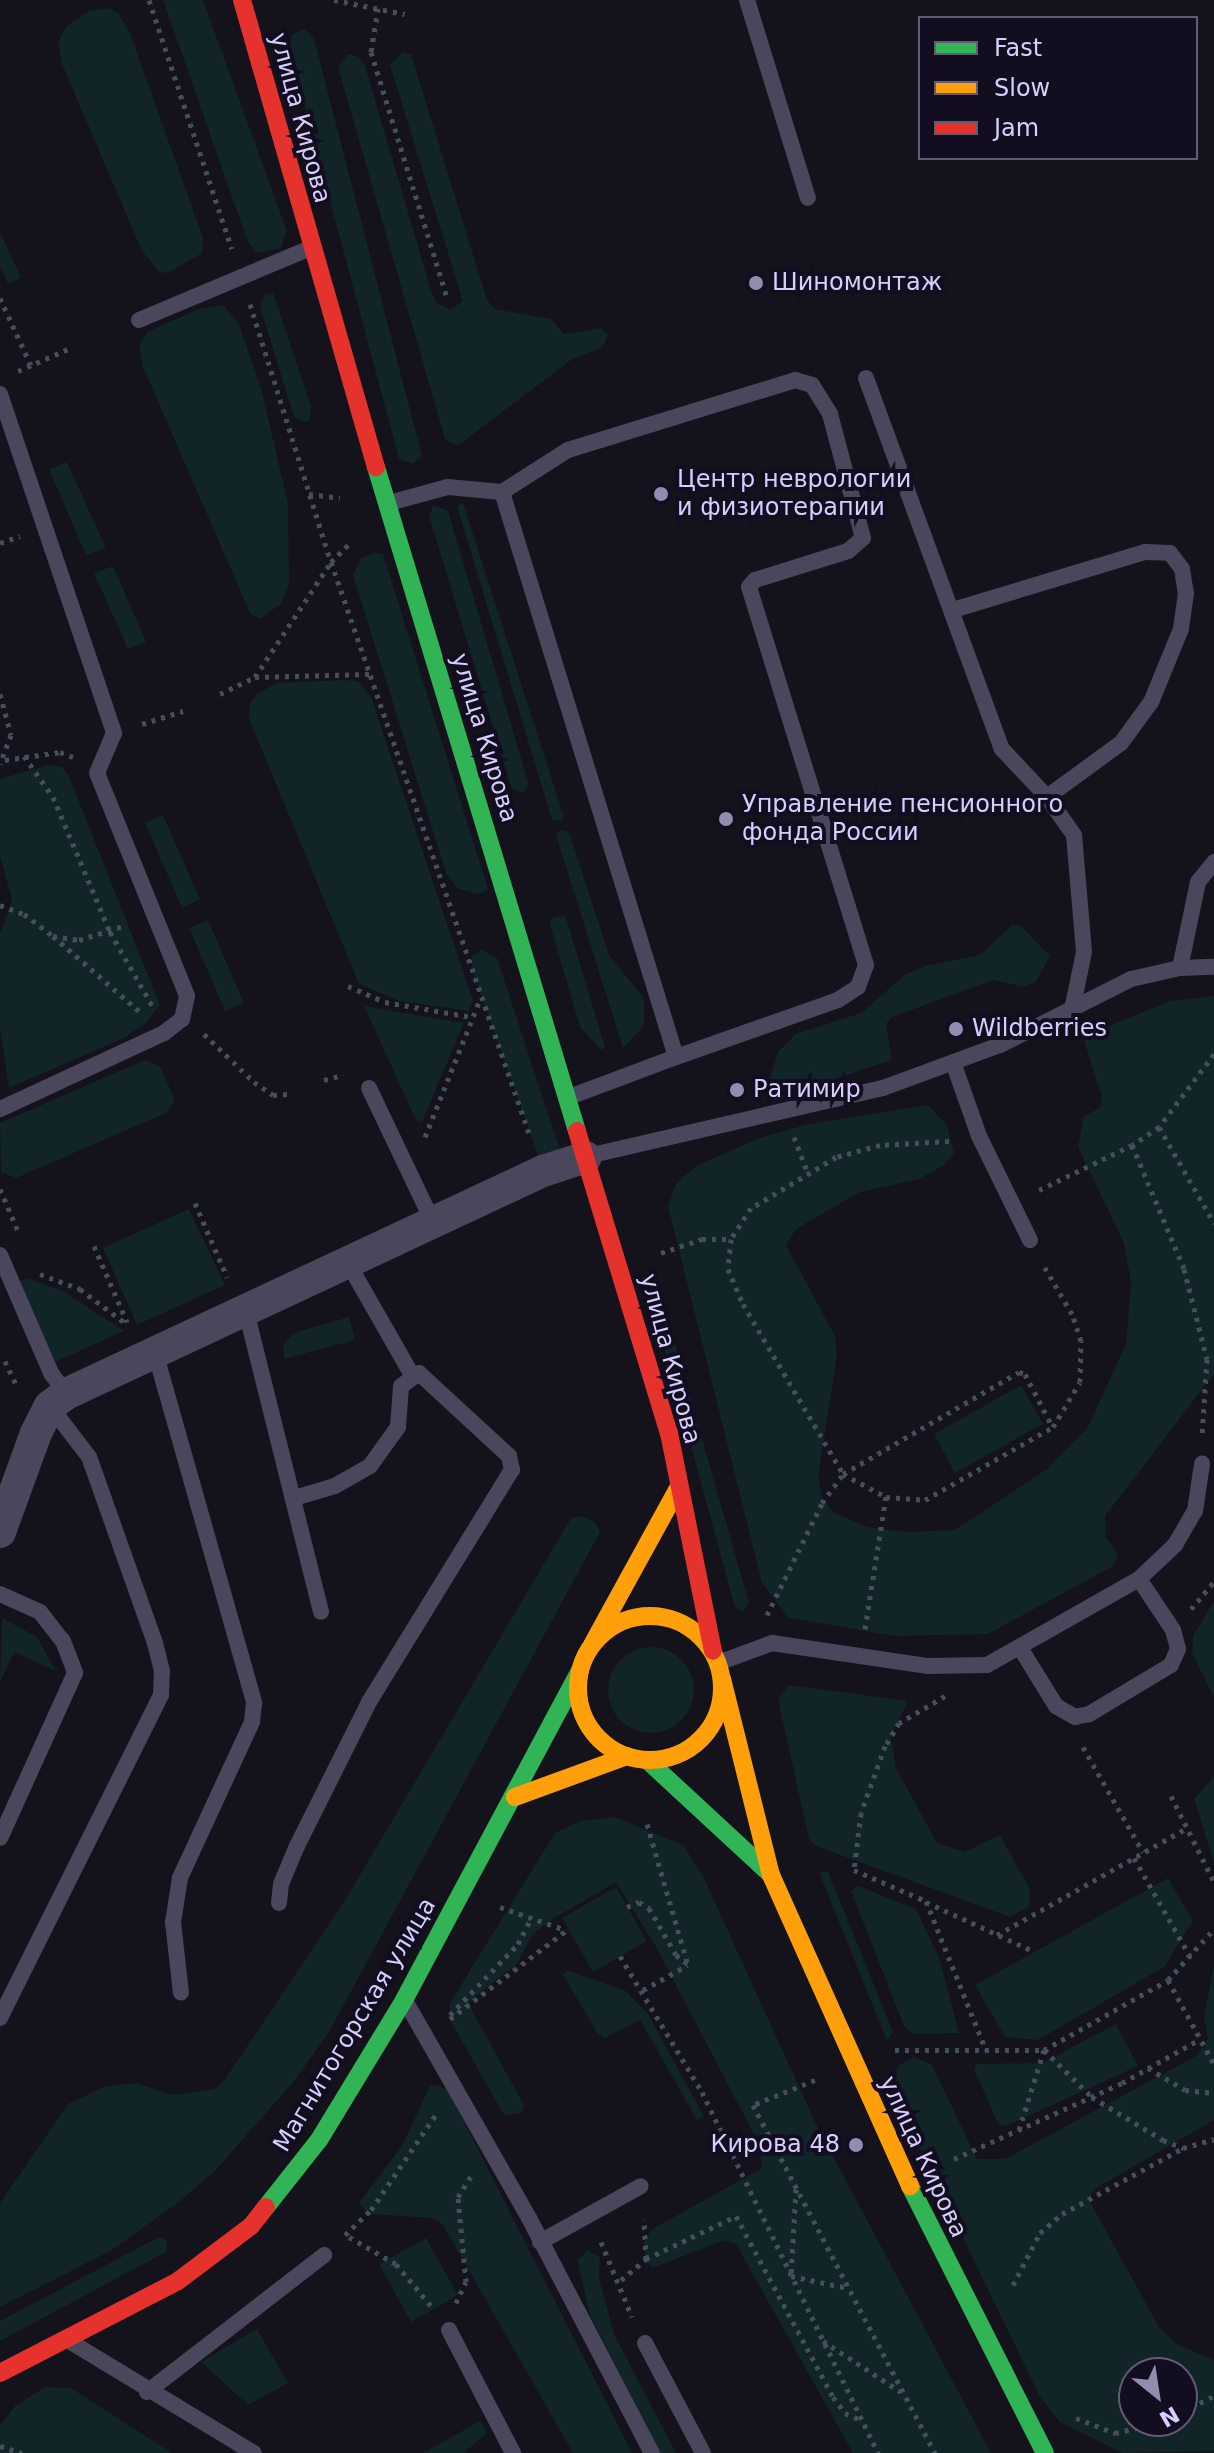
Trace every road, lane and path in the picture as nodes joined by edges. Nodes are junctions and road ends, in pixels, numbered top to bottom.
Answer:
1 (149, 0) edge
2 (334, 0) edge
3 (747, 0) edge
4 (247, 2) edge
5 (378, 8) junction
6 (405, 14) dead end
7 (808, 198) dead end
8 (309, 248) junction
9 (242, 277) junction
10 (446, 295) dead end
11 (0, 298) edge
12 (139, 320) dead end
13 (68, 349) dead end
14 (32, 368) junction
15 (11, 372) dead end
16 (866, 378) dead end
17 (0, 394) edge
18 (502, 492) junction
19 (388, 503) junction
20 (331, 562) junction
21 (953, 610) junction
22 (369, 674) junction
23 (255, 677) junction
24 (0, 694) edge
25 (220, 694) dead end
26 (183, 711) dead end
27 (114, 733) junction
28 (24, 756) junction
29 (3, 762) edge
30 (97, 773) junction
31 (1047, 797) junction
32 (1214, 862) edge
33 (0, 905) edge
34 (110, 932) junction
35 (53, 936) junction
36 (1214, 967) edge
37 (1180, 968) junction
38 (348, 986) dead end
39 (480, 1001) junction
40 (1073, 1005) junction
41 (472, 1017) junction
42 (182, 1019) junction
43 (164, 1033) junction
44 (1214, 1054) edge
45 (676, 1057) junction
46 (954, 1065) junction
47 (369, 1088) dead end
48 (289, 1094) dead end
49 (568, 1097) junction
50 (0, 1109) edge
51 (785, 1112) junction
52 (1159, 1127) junction
53 (979, 1136) junction
54 (1132, 1145) junction
55 (420, 1151) dead end
56 (586, 1157) junction
57 (543, 1171) junction
58 (808, 1173) junction
59 (1051, 1184) dead end
60 (195, 1203) dead end
61 (433, 1222) junction
62 (1214, 1223) edge
63 (731, 1239) junction
64 (1030, 1240) joint
65 (94, 1246) dead end
66 (661, 1253) dead end
67 (0, 1255) edge
68 (348, 1263) junction
69 (35, 1272) dead end
70 (240, 1302) junction
71 (129, 1325) junction
72 (145, 1345) junction
73 (412, 1375) junction
74 (58, 1400) junction
75 (1053, 1427) junction
76 (1202, 1464) joint
77 (843, 1474) junction
78 (677, 1490) junction
79 (886, 1497) junction
80 (294, 1498) junction
81 (0, 1532) edge
82 (1139, 1579) junction
83 (0, 1594) edge
84 (321, 1612) dead end
85 (767, 1615) dead end
86 (1021, 1649) junction
87 (589, 1650) junction
88 (859, 1658) junction
89 (718, 1664) junction
90 (987, 1665) junction
91 (580, 1671) junction
92 (1064, 1714) junction
93 (627, 1756) junction
94 (647, 1760) junction
95 (1171, 1796) dead end
96 (515, 1797) junction
97 (647, 1824) dead end
98 (1187, 1828) junction
99 (0, 1838) edge
100 (1143, 1853) junction
101 (1134, 1858) junction
102 (771, 1875) junction
103 (1214, 1882) edge
104 (926, 1901) junction
105 (279, 1903) dead end
106 (497, 1905) dead end
107 (627, 1907) dead end
108 (531, 1919) junction
109 (1214, 1929) edge
110 (997, 1935) junction
111 (1035, 1952) dead end
112 (620, 1956) dead end
113 (1190, 1956) junction
114 (688, 1965) junction
115 (1168, 1980) junction
116 (643, 1990) junction
117 (181, 1993) dead end
118 (404, 2000) junction
119 (0, 2018) edge
120 (427, 2038) junction
121 (1200, 2039) junction
122 (986, 2050) junction
123 (1044, 2050) junction
124 (1214, 2064) edge
125 (854, 2065) junction
126 (1148, 2068) junction
127 (454, 2083) junction
128 (1214, 2093) edge
129 (1092, 2097) junction
130 (1019, 2130) junction
131 (1214, 2139) edge
132 (1183, 2148) junction
133 (490, 2149) junction
134 (954, 2159) dead end
135 (641, 2186) joint
136 (796, 2188) junction
137 (593, 2227) dead end
138 (345, 2235) junction
139 (540, 2242) junction
140 (324, 2255) joint
141 (646, 2259) junction
142 (791, 2276) junction
143 (621, 2280) junction
144 (1013, 2285) dead end
145 (848, 2288) junction
146 (449, 2330) junction
147 (67, 2340) junction
148 (822, 2340) junction
149 (645, 2343) joint
150 (0, 2373) edge
151 (147, 2392) junction
152 (904, 2394) junction
153 (1076, 2418) dead end
154 (862, 2421) junction
155 (1118, 2432) edge
156 (0, 2446) edge
157 (22, 2453) edge
158 (254, 2453) edge
159 (513, 2453) edge
160 (652, 2453) edge
161 (703, 2453) edge
162 (878, 2453) edge
163 (935, 2453) edge
164 (1045, 2453) edge

1 - 9 path
2 - 5 path
3 - 7 lane
4 - 8 main road, улица Кирова
5 - 6 path
5 - 10 path
8 - 9 lane
8 - 19 main road, улица Кирова
9 - 12 lane
9 - 20 path
11 - 14 path
13 - 14 path
14 - 15 path
16 - 21 lane
17 - 27 lane
18 - 19 lane
18 - 45 lane
18 - 45 lane
19 - 20 path
19 - 49 main road, улица Кирова
20 - 22 path
20 - 23 path
21 - 31 lane
21 - 31 lane
22 - 23 path
22 - 39 path
23 - 25 path
24 - 29 path
26 - 27 path
27 - 30 lane
28 - 29 path
28 - 30 path
28 - 34 path
30 - 42 lane
31 - 40 lane
32 - 37 lane
33 - 35 path
34 - 35 path
34 - 42 path
35 - 43 path
36 - 37 lane
37 - 40 lane
38 - 41 path
39 - 41 path
39 - 57 path
40 - 46 lane
41 - 55 path
42 - 43 lane
42 - 48 path
43 - 50 lane
44 - 52 path
45 - 49 lane
46 - 51 lane
46 - 53 lane
47 - 61 lane
49 - 56 main road, улица Кирова
51 - 56 lane
51 - 58 path
52 - 54 path
52 - 62 path
53 - 58 path
53 - 64 lane
54 - 59 path
54 - 76 path
56 - 57 street
56 - 78 main road, улица Кирова
57 - 61 street
58 - 63 path
60 - 70 path
61 - 68 street
63 - 66 path
63 - 77 path
64 - 75 path
65 - 71 path
67 - 74 lane
68 - 70 street
68 - 73 lane
69 - 71 path
70 - 72 street
70 - 80 lane
71 - 72 path
72 - 74 street
72 - 117 lane
73 - 80 lane
73 - 105 lane
74 - 81 street
74 - 119 lane
75 - 77 path
75 - 79 path
76 - 82 lane
77 - 79 path
77 - 85 path
78 - 87 main road
78 - 89 main road, улица Кирова
79 - 88 path
80 - 84 lane
82 - 86 lane
82 - 92 lane
83 - 99 lane
86 - 90 lane
86 - 92 lane
87 - 89 main road
87 - 91 main road
88 - 89 lane
88 - 90 lane
89 - 94 main road
89 - 102 main road, улица Кирова
90 - 104 path
91 - 93 main road
91 - 96 main road, Магнитогорская улица
92 - 100 path
93 - 94 main road
93 - 96 main road
94 - 102 main road, улица Кирова
95 - 98 path
96 - 118 main road, Магнитогорская улица
97 - 114 path
98 - 100 path
98 - 103 path
100 - 101 path
101 - 110 path
101 - 113 path
102 - 125 main road, улица Кирова
104 - 110 path
104 - 122 path
106 - 108 path
107 - 114 path
108 - 120 path
108 - 120 path
109 - 113 path
110 - 111 path
112 - 116 path
113 - 115 path
114 - 116 path
115 - 121 path
115 - 123 path
116 - 142 path
118 - 120 lane
118 - 147 main road, Магнитогорская улица
120 - 127 lane
121 - 124 path
121 - 126 path
122 - 123 path
122 - 125 path
123 - 129 path
123 - 130 path
125 - 136 path
125 - 164 main road, улица Кирова
126 - 128 path
126 - 129 path
127 - 133 lane
127 - 138 path
129 - 130 path
129 - 132 path
130 - 134 path
131 - 132 path
132 - 144 path
133 - 139 lane
133 - 146 path
135 - 139 lane
135 - 141 path
136 - 142 path
136 - 145 path
137 - 143 path
138 - 140 path
138 - 146 path
139 - 160 lane
140 - 151 lane
141 - 143 path
141 - 154 path
142 - 145 path
142 - 148 path
143 - 149 path
145 - 152 path
146 - 159 lane
147 - 150 main road, Магнитогорская улица
147 - 151 lane
148 - 152 path
148 - 154 path
149 - 161 lane
151 - 158 lane
152 - 163 path
153 - 155 path
154 - 162 path
156 - 157 path

